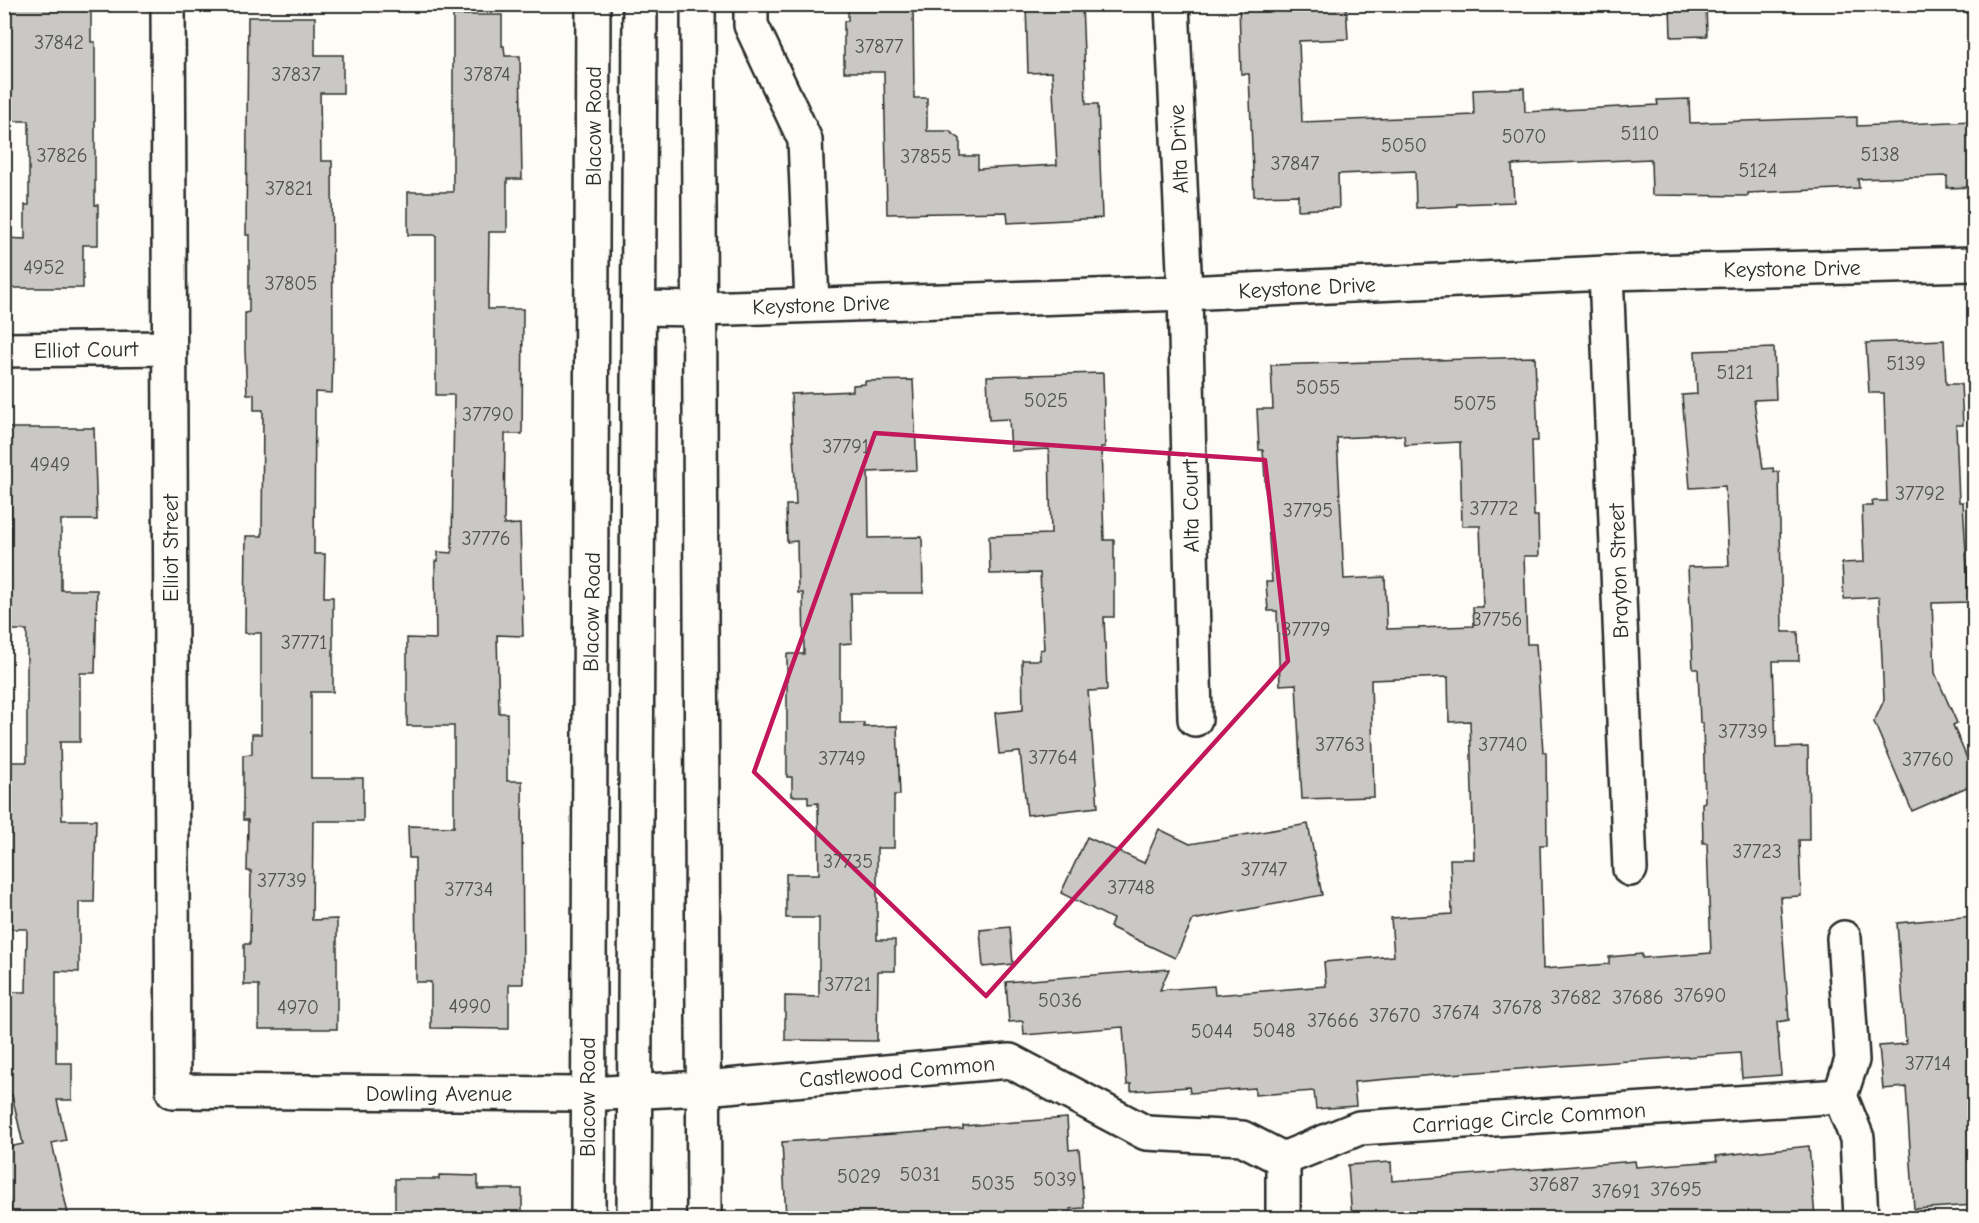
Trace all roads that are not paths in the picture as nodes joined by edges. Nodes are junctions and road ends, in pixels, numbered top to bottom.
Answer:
1 (168, 4) edge
2 (593, 4) edge
3 (640, 4) edge
4 (698, 4) edge
5 (751, 4) edge
6 (1172, 4) edge
7 (1974, 264) edge
8 (1606, 273) junction
9 (1185, 293) junction
10 (812, 303) junction
11 (639, 308) junction
12 (700, 309) junction
13 (168, 348) junction
14 (4, 350) edge
15 (1195, 719) dead end
16 (1630, 870) dead end
17 (1844, 938) dead end
18 (704, 1088) junction
19 (173, 1091) joint
20 (635, 1092) junction
21 (586, 1094) junction
22 (1840, 1096) junction
23 (1282, 1159) junction
24 (588, 1218) edge
25 (634, 1218) edge
26 (704, 1218) edge
27 (1283, 1218) edge
28 (1861, 1218) edge

1 - 13 street, Elliot Street
2 - 21 street, Blacow Road
3 - 11 street, Blacow Road
4 - 12 street
5 - 10 street
6 - 9 street, Alta Drive
7 - 8 street, Keystone Drive
8 - 9 street, Keystone Drive
8 - 16 street, Brayton Street
9 - 10 street, Keystone Drive
9 - 15 street, Alta Court
10 - 12 street, Keystone Drive
11 - 12 street, Keystone Drive
11 - 20 street, Blacow Road
12 - 18 street
13 - 14 street, Elliot Court
13 - 19 street, Elliot Street
17 - 22 street
18 - 20 street, Dowling Avenue
18 - 23 street, Castlewood Common
18 - 26 street
19 - 21 street, Dowling Avenue
20 - 21 street, Dowling Avenue
20 - 25 street, Blacow Road
21 - 24 street, Blacow Road
22 - 23 street, Carriage Circle Common
22 - 28 street
23 - 27 street

